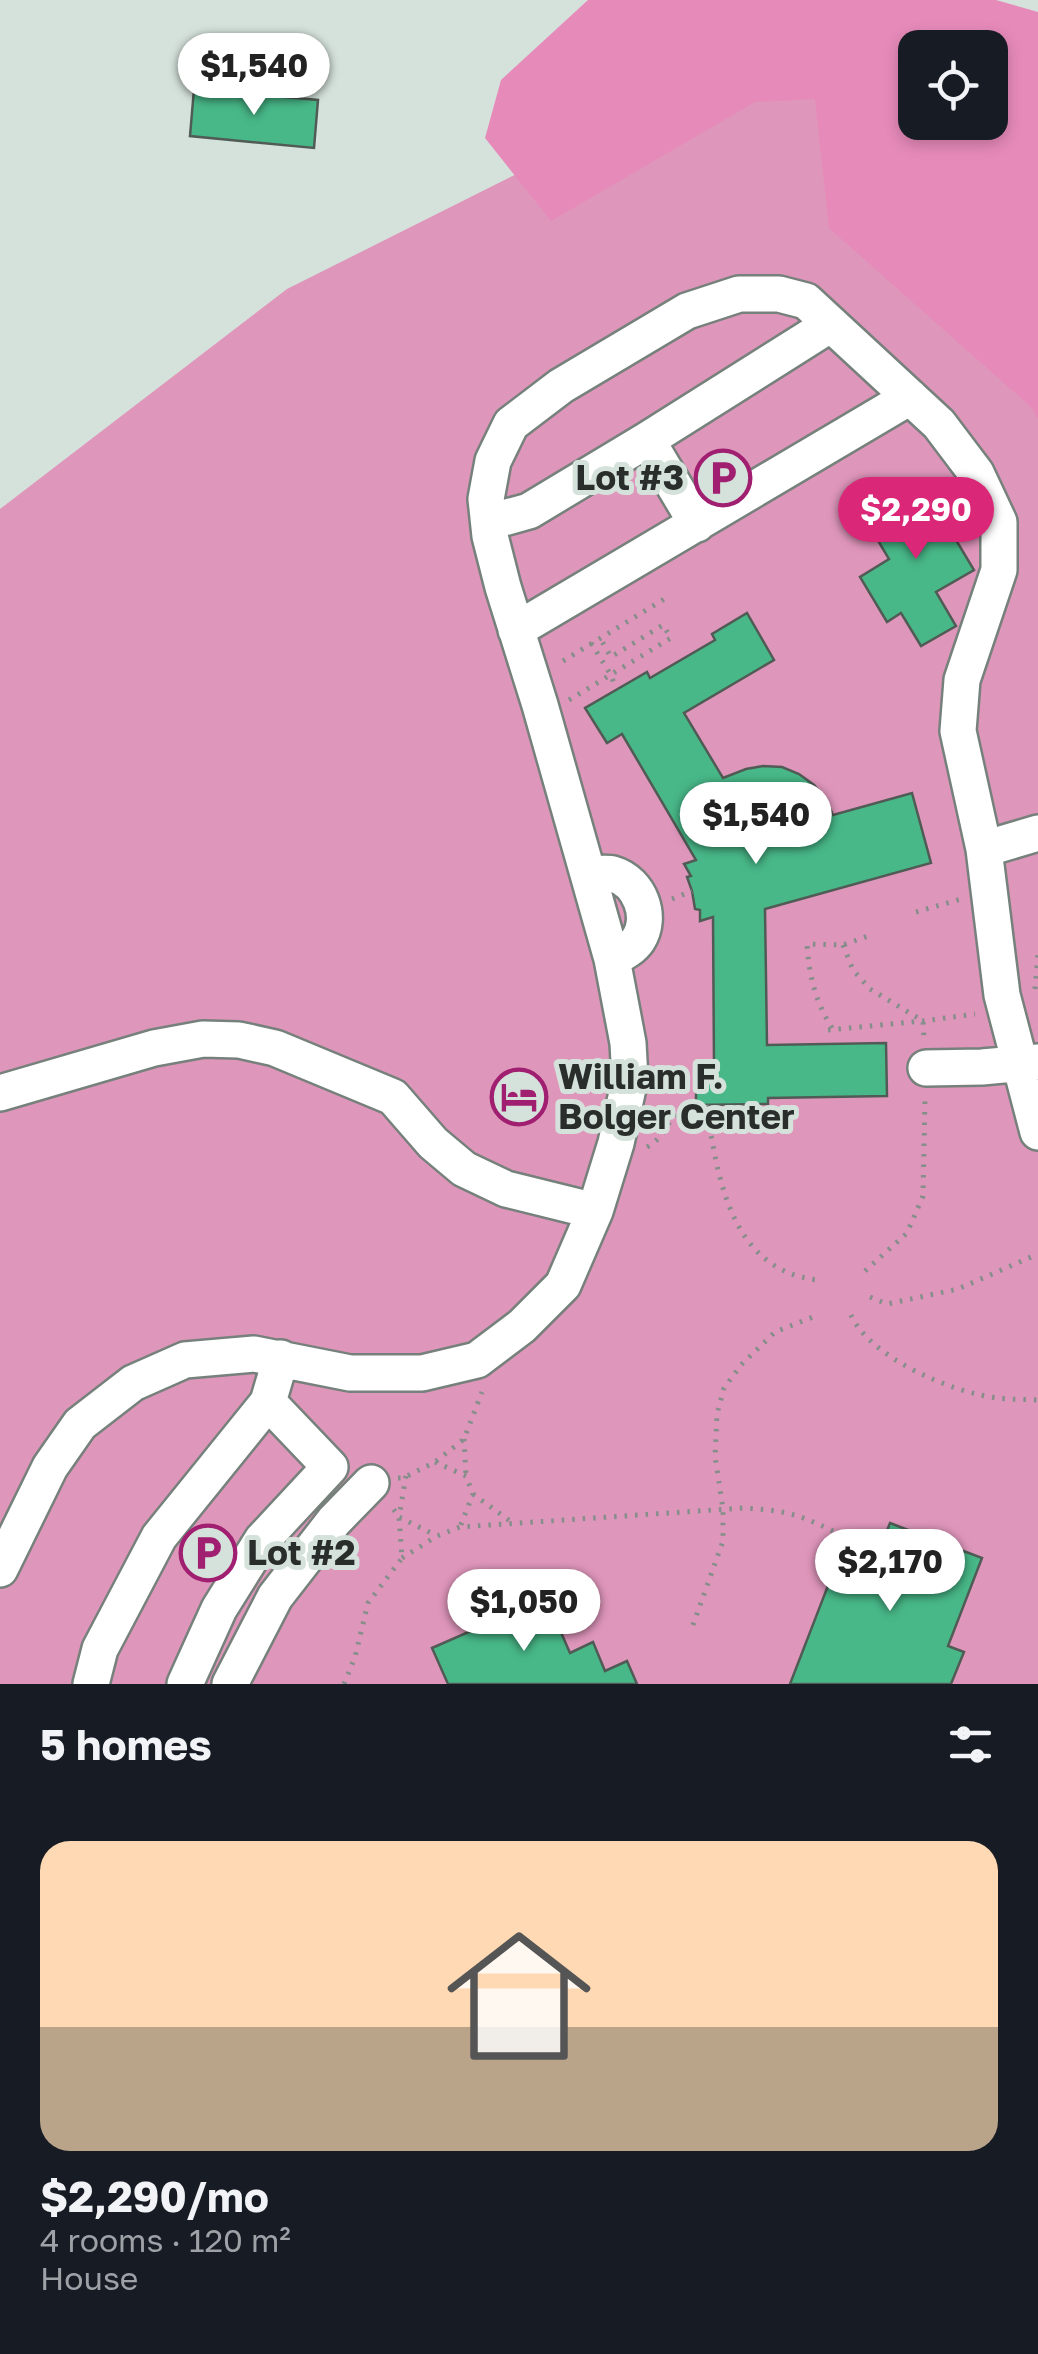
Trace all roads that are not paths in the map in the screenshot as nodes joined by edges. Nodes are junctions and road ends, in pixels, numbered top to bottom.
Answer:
1 (830, 324) junction
2 (910, 397) junction
3 (648, 440) junction
4 (488, 522) junction
5 (698, 524) junction
6 (516, 630) junction
7 (1038, 834) edge
8 (984, 849) junction
9 (1028, 1062) edge
10 (926, 1068) road end
11 (0, 1092) edge
12 (1038, 1132) edge
13 (594, 1212) junction
14 (282, 1358) junction
15 (268, 1402) junction
16 (370, 1483) road end
17 (0, 1569) edge
18 (91, 1684) edge
19 (185, 1684) edge
20 (230, 1684) edge

1 - 2 lane
1 - 3 lane
1 - 4 lane
2 - 5 lane
2 - 8 lane
3 - 4 lane
3 - 5 lane
4 - 6 lane
5 - 6 lane
6 - 13 lane
7 - 8 lane
8 - 9 lane
9 - 10 lane
9 - 12 lane
11 - 13 lane
13 - 14 lane
14 - 15 lane
14 - 17 lane
15 - 18 lane
15 - 19 lane
16 - 20 lane

